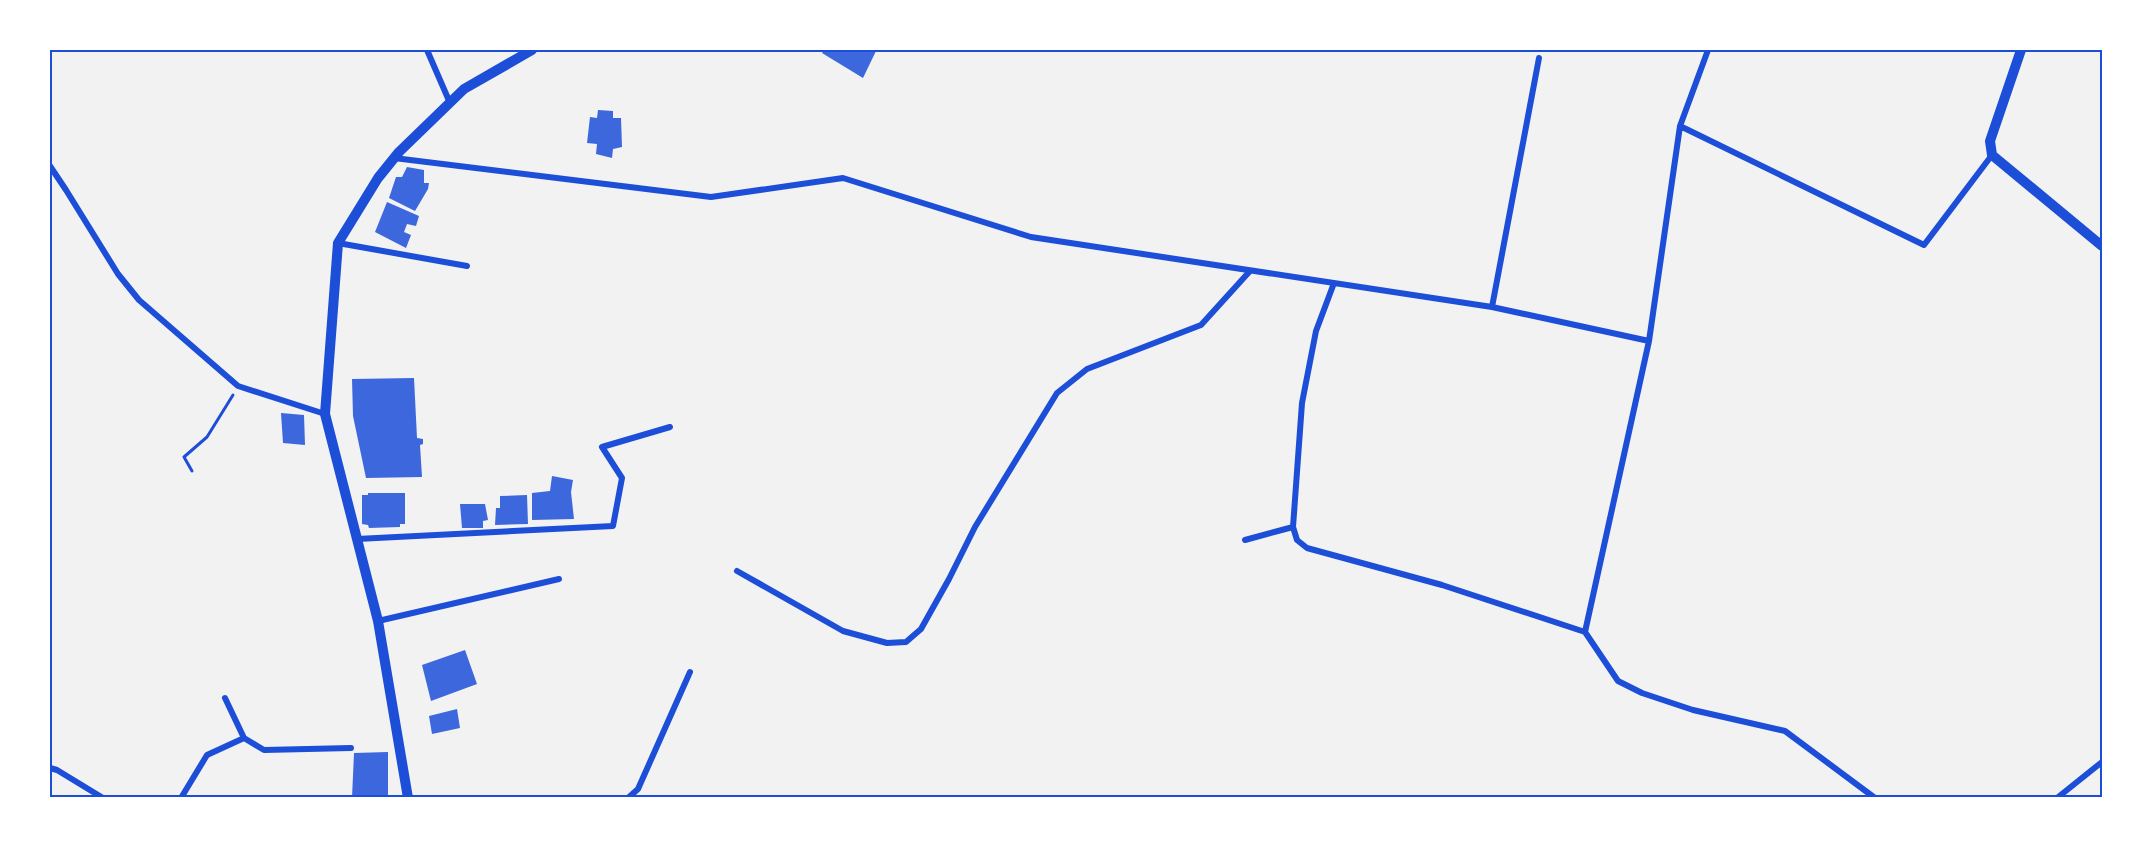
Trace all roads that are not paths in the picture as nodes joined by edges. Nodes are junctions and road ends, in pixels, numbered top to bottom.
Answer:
1 (427, 50) edge
2 (532, 50) edge
3 (1708, 50) edge
4 (2020, 50) edge
5 (1539, 58) dead end
6 (450, 103) junction
7 (1680, 126) junction
8 (1992, 154) junction
9 (394, 158) junction
10 (50, 166) edge
11 (338, 243) junction
12 (2103, 246) edge
13 (467, 266) dead end
14 (1250, 270) junction
15 (1334, 283) junction
16 (1492, 307) junction
17 (1649, 341) junction
18 (325, 414) junction
19 (670, 427) dead end
20 (1293, 527) junction
21 (357, 538) junction
22 (1245, 540) dead end
23 (737, 571) dead end
24 (559, 579) dead end
25 (378, 621) junction
26 (1585, 632) junction
27 (690, 672) dead end
28 (225, 698) dead end
29 (244, 738) junction
30 (351, 748) dead end
31 (2103, 762) edge
32 (50, 768) edge
33 (103, 798) edge
34 (181, 798) edge
35 (408, 798) edge
36 (628, 798) edge
37 (1875, 798) edge
38 (2057, 798) edge

1 - 6 street
2 - 6 street
3 - 7 street
4 - 8 street
5 - 16 street
6 - 9 street
7 - 8 street
7 - 17 street
8 - 12 street
9 - 11 street
9 - 14 street
10 - 18 street
11 - 13 street
11 - 18 street
14 - 15 street
14 - 23 street
15 - 16 street
15 - 20 street
16 - 17 street
17 - 26 street
18 - 21 street
19 - 21 street
20 - 22 street
20 - 26 street
21 - 25 street
24 - 25 street
25 - 35 street
26 - 37 street
27 - 36 street
28 - 29 street
29 - 30 street
29 - 34 street
31 - 38 street
32 - 33 street

